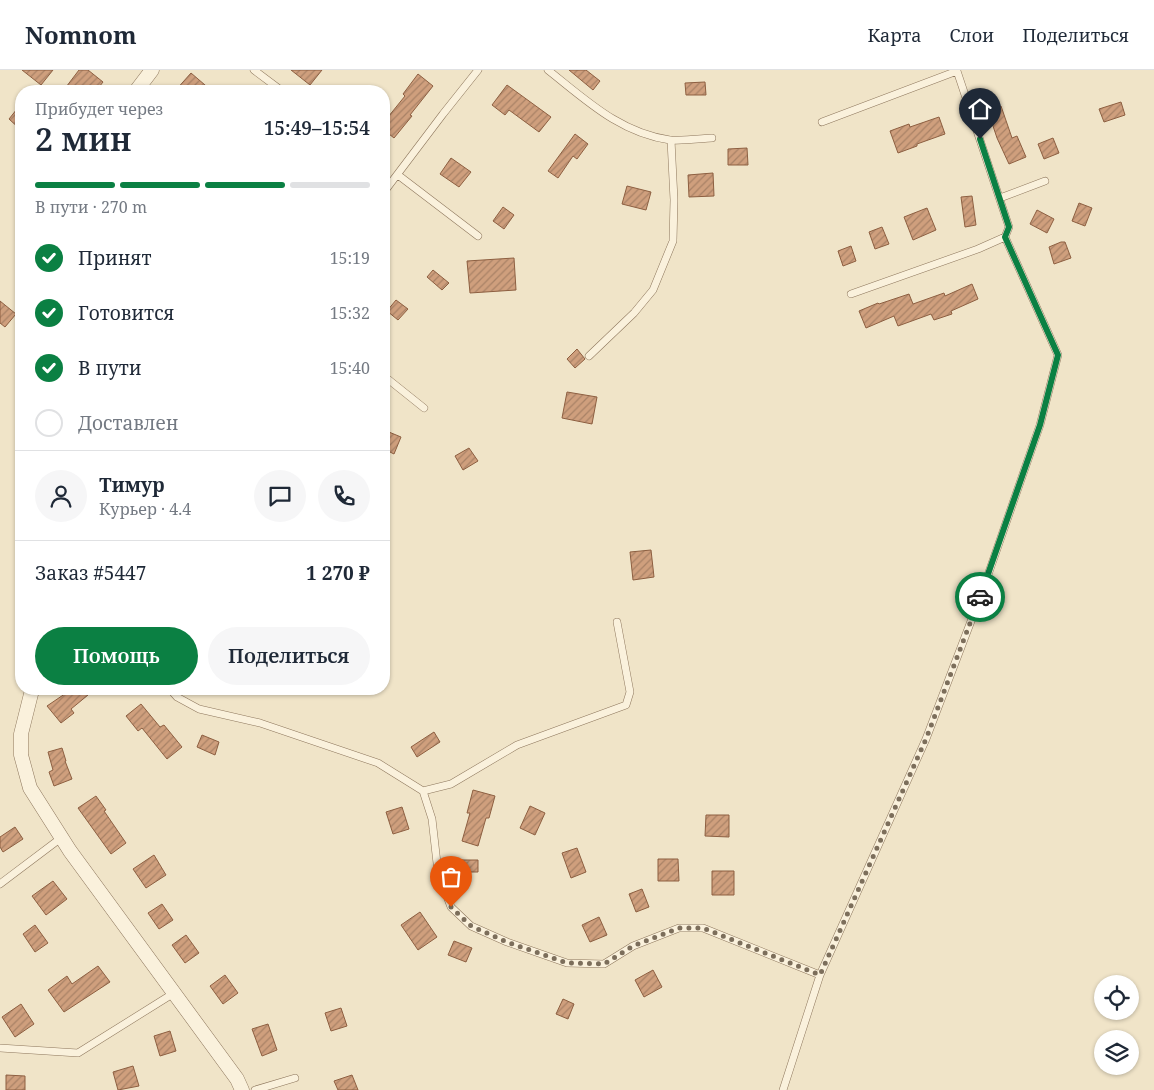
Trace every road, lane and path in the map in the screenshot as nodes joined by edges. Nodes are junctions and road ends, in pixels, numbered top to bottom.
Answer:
1 (152, 70) edge
2 (254, 70) edge
3 (478, 70) edge
4 (548, 70) edge
5 (957, 71) edge
6 (141, 85) edge
7 (274, 85) edge
8 (822, 122) dead end
9 (712, 138) dead end
10 (671, 140) junction
11 (398, 175) junction
12 (1045, 181) dead end
13 (390, 185) edge
14 (1000, 198) junction
15 (478, 236) dead end
16 (1005, 237) junction
17 (851, 294) dead end
18 (589, 356) dead end
19 (390, 381) edge
20 (424, 408) dead end
21 (617, 622) dead end
22 (31, 695) edge
23 (176, 695) edge
24 (423, 791) junction
25 (61, 838) junction
26 (0, 884) edge
27 (820, 975) junction
28 (174, 993) junction
29 (0, 1048) edge
30 (295, 1078) dead end
31 (242, 1090) edge
32 (255, 1090) edge
33 (782, 1090) edge

1 - 6 street
2 - 7 lane
3 - 11 lane
4 - 10 lane
5 - 8 lane
5 - 14 lane
9 - 10 lane
10 - 18 lane
11 - 13 lane
11 - 15 lane
12 - 14 lane
14 - 16 lane
16 - 17 lane
16 - 27 lane
19 - 20 lane
21 - 24 lane
22 - 25 street
23 - 24 lane
24 - 27 lane
25 - 26 lane
25 - 28 street
27 - 33 lane
28 - 29 lane
28 - 31 street
30 - 32 lane

